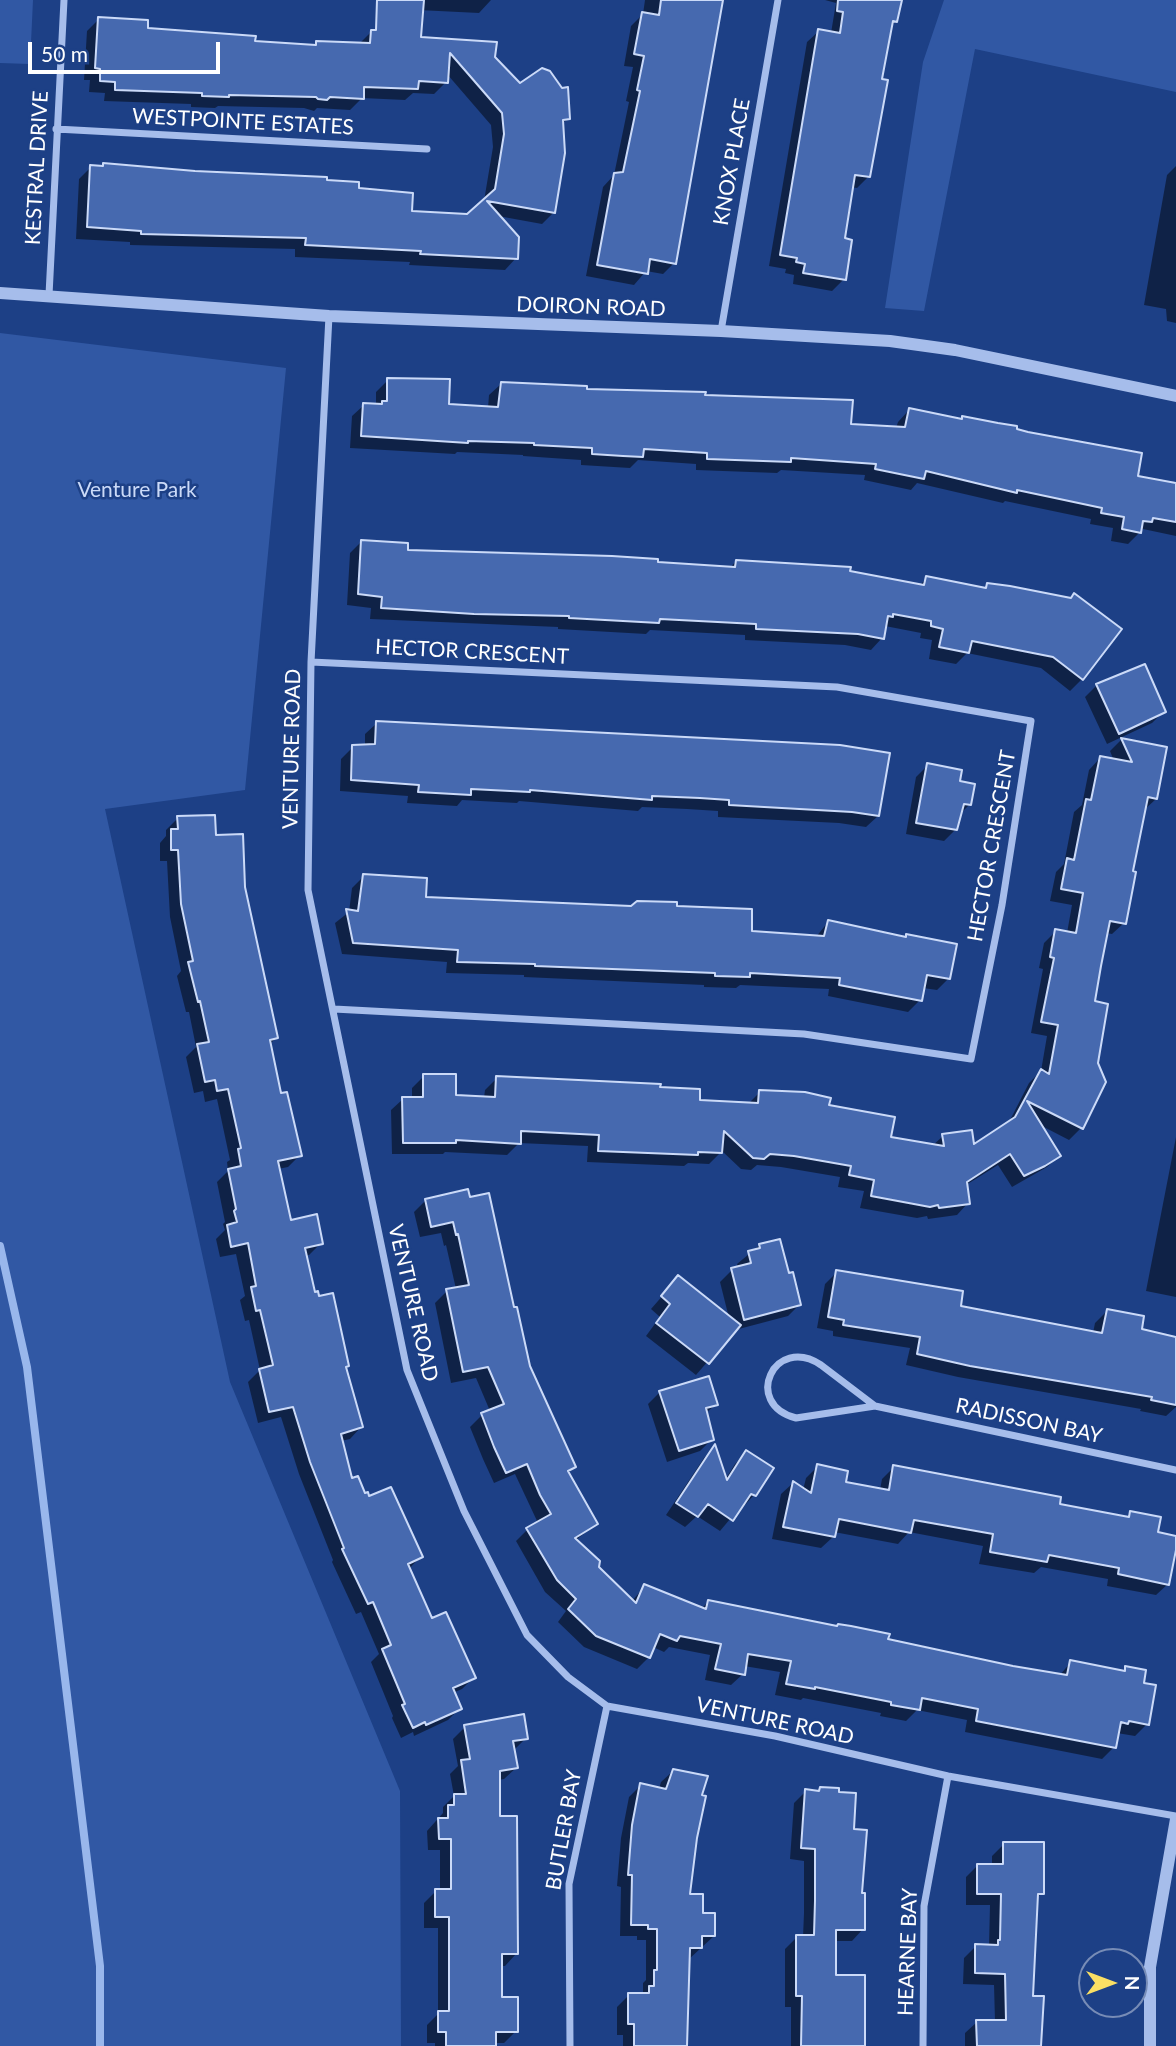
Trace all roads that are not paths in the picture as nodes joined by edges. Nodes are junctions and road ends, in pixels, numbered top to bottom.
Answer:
1 (64, 0) edge
2 (778, 0) edge
3 (56, 130) junction
4 (427, 149) dead end
5 (0, 293) edge
6 (48, 295) junction
7 (330, 316) junction
8 (721, 331) junction
9 (1176, 396) edge
10 (311, 662) junction
11 (334, 1009) junction
12 (875, 1406) junction
13 (1176, 1470) edge
14 (607, 1706) junction
15 (948, 1776) junction
16 (1176, 1817) edge
17 (570, 2046) edge
18 (923, 2046) edge
19 (1150, 2046) edge

1 - 3 street, KESTRAL DRIVE
2 - 8 street, KNOX PLACE
3 - 4 street, WESTPOINTE ESTATES
3 - 6 street, KESTRAL DRIVE
5 - 6 street, DOIRON ROAD
6 - 7 street, DOIRON ROAD
7 - 8 street, DOIRON ROAD
7 - 10 street, VENTURE ROAD
8 - 9 street, DOIRON ROAD
10 - 11 street, VENTURE ROAD
10 - 11 street, HECTOR CRESCENT
11 - 14 street, VENTURE ROAD
12 - 12 street, RADISSON BAY
12 - 13 street, RADISSON BAY
14 - 15 street, VENTURE ROAD
14 - 17 street, BUTLER BAY
15 - 16 street, VENTURE ROAD
15 - 18 street, HEARNE BAY
16 - 19 street

